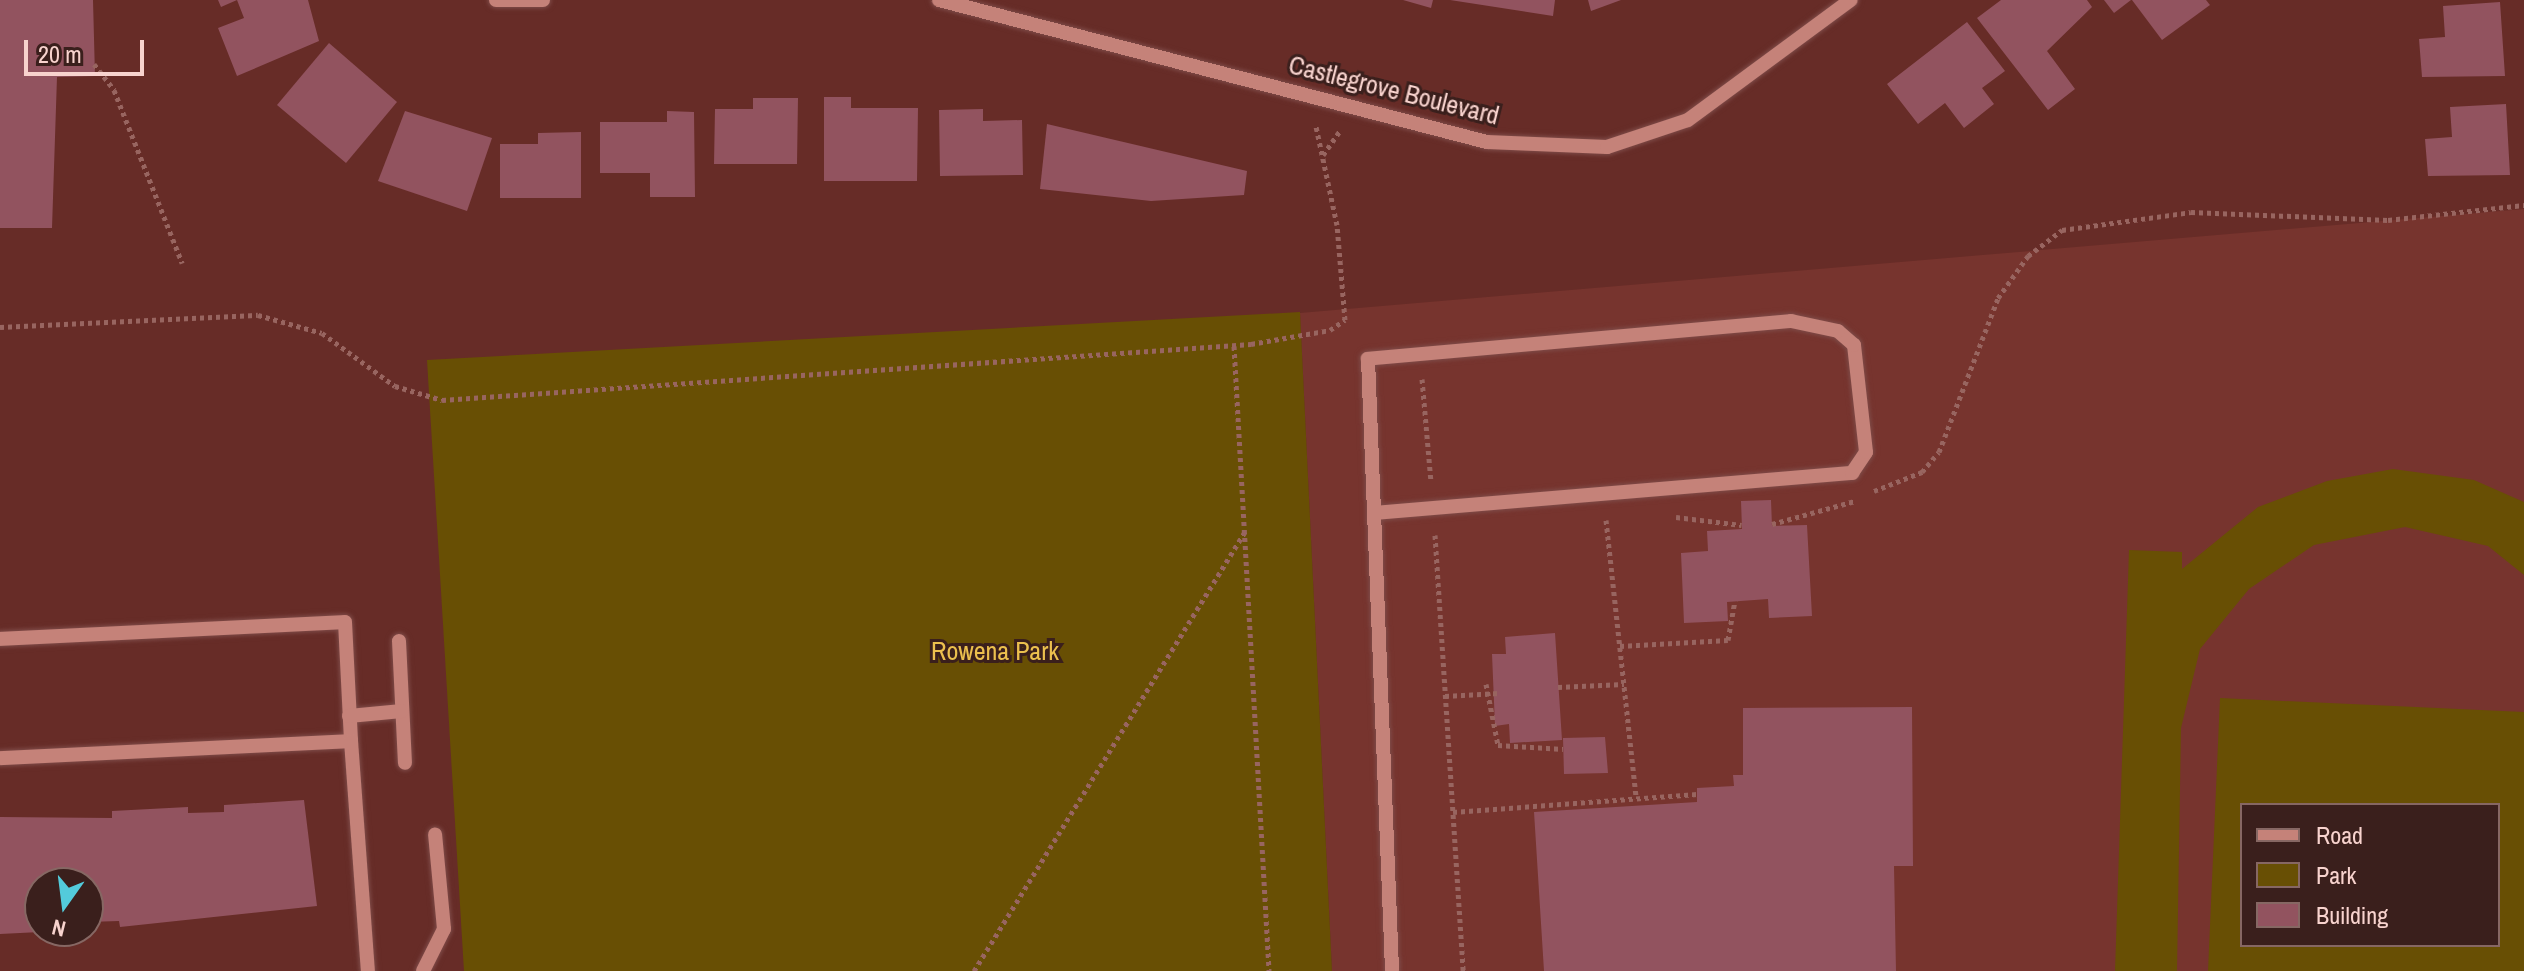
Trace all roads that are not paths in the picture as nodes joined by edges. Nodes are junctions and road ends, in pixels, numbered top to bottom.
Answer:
1 (496, 0) edge
2 (543, 0) edge
3 (939, 0) edge
4 (957, 0) edge
5 (1851, 0) edge
6 (1375, 513) junction
7 (0, 639) edge
8 (399, 641) dead end
9 (402, 711) junction
10 (349, 716) junction
11 (351, 741) junction
12 (0, 758) edge
13 (405, 763) dead end
14 (435, 834) dead end
15 (368, 971) edge
16 (423, 971) edge
17 (1392, 971) edge

1 - 2 street
3 - 4 street, Castlegrove Boulevard
4 - 5 street, Castlegrove Boulevard
6 - 6 street
6 - 17 street
7 - 10 street
8 - 9 street
9 - 10 street
9 - 13 street
10 - 11 street
11 - 12 street
11 - 15 street
14 - 16 street

